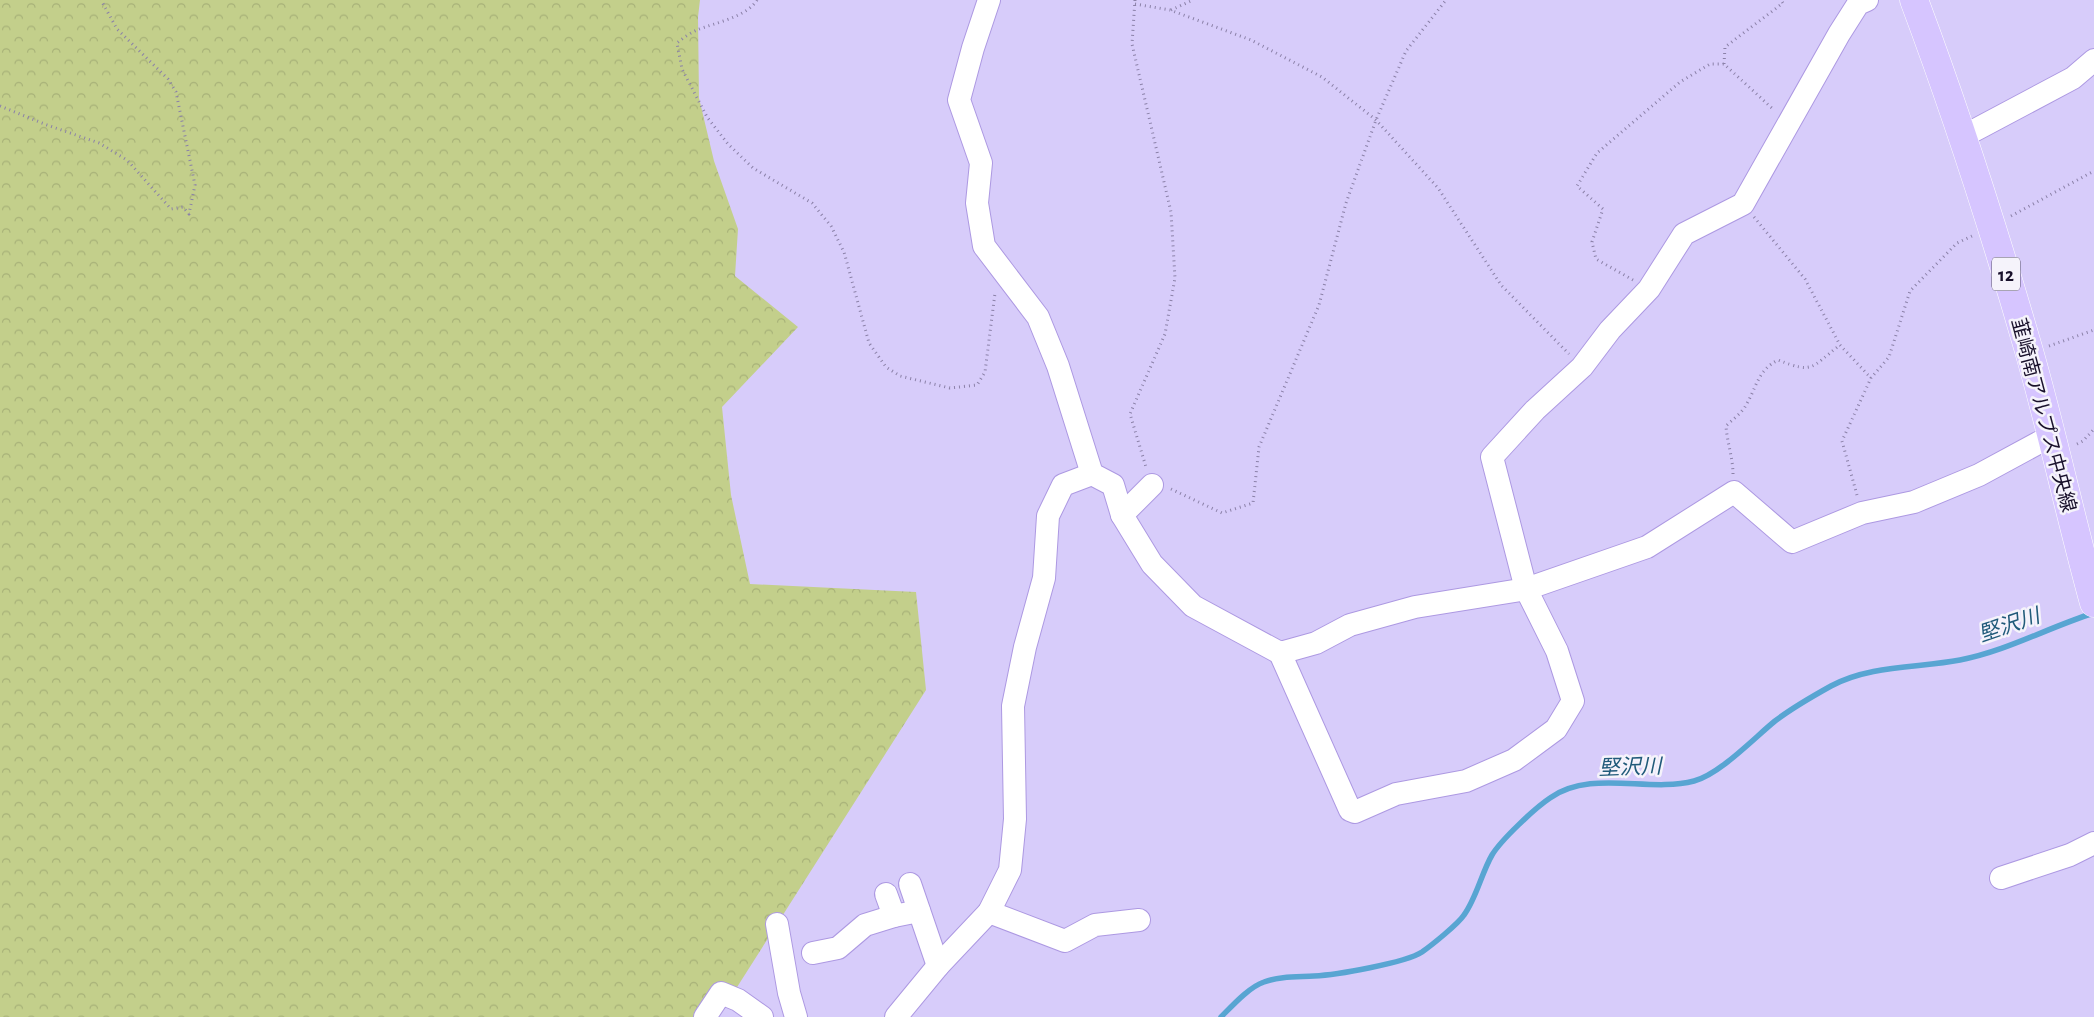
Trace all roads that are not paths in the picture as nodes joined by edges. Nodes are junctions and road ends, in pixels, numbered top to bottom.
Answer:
1 (988, 0) edge
2 (1867, 0) edge
3 (1914, 0) edge
4 (2094, 60) edge
5 (1962, 137) junction
6 (2051, 436) junction
7 (1092, 474) junction
8 (1152, 485) road end
9 (1122, 515) junction
10 (1526, 588) junction
11 (2094, 603) edge
12 (1280, 652) junction
13 (2094, 843) edge
14 (2001, 878) dead end
15 (910, 884) dead end
16 (886, 894) dead end
17 (919, 911) junction
18 (988, 912) junction
19 (894, 916) junction
20 (1139, 920) dead end
21 (776, 924) dead end
22 (813, 953) dead end
23 (938, 966) junction
24 (704, 1017) edge
25 (762, 1017) edge
26 (796, 1017) edge
27 (896, 1017) edge

1 - 7 street
2 - 10 street
3 - 5 main road, 韮崎南アルプス中央線 / 12
4 - 5 street
5 - 6 main road, 韮崎南アルプス中央線 / 12
6 - 10 street
6 - 11 main road, 韮崎南アルプス中央線 / 12
7 - 9 street
7 - 18 street
8 - 9 street
9 - 12 street
10 - 12 street
10 - 12 street
13 - 14 street
15 - 17 street
16 - 19 street
17 - 19 street
17 - 23 street
18 - 20 street
18 - 23 street
19 - 22 street
21 - 26 street
23 - 27 street
24 - 25 street

